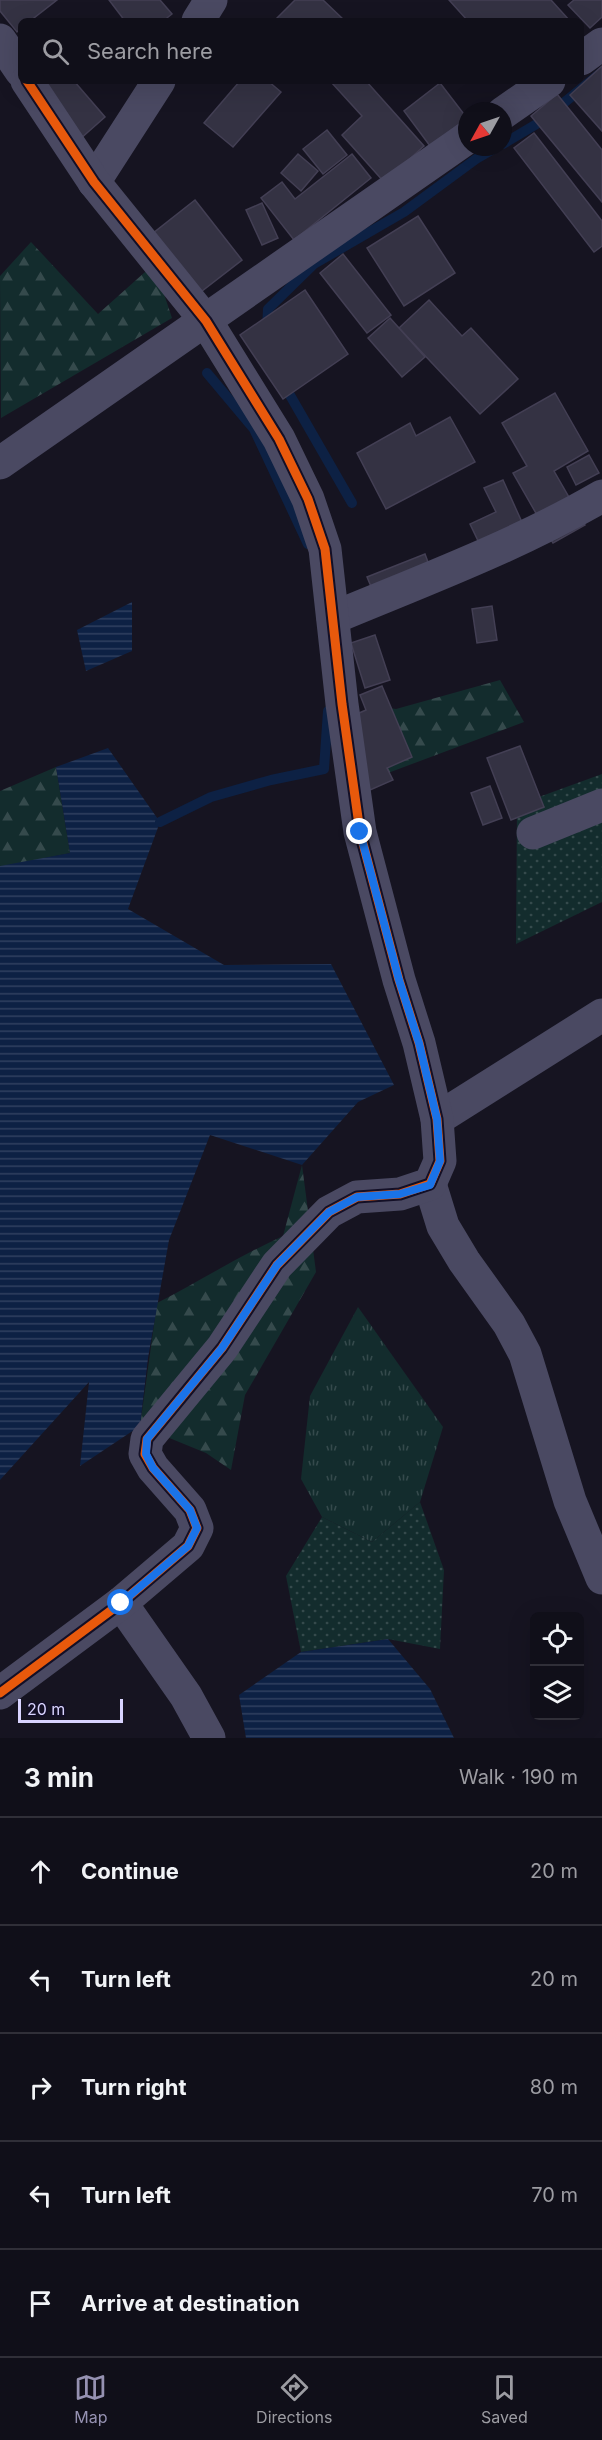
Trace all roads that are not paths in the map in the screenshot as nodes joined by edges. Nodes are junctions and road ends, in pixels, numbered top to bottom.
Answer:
1 (211, 0) edge
2 (200, 18) edge
3 (0, 40) edge
4 (602, 44) edge
5 (584, 57) edge
6 (18, 67) edge
7 (29, 84) edge
8 (157, 84) edge
9 (545, 84) edge
10 (512, 107) edge
11 (458, 144) edge
12 (94, 182) junction
13 (206, 321) junction
14 (0, 463) edge
15 (602, 496) edge
16 (333, 618) junction
17 (602, 805) edge
18 (533, 833) dead end
19 (602, 1015) edge
20 (437, 1119) junction
21 (430, 1185) junction
22 (602, 1578) edge
23 (121, 1603) junction
24 (0, 1693) edge
25 (209, 1738) edge

1 - 2 street
3 - 6 street
4 - 5 street
7 - 12 street
8 - 12 street
9 - 10 street
11 - 13 street
12 - 13 street
13 - 14 street
13 - 16 street
15 - 16 street
16 - 20 street
17 - 18 street
19 - 20 street
20 - 21 street
21 - 22 street
21 - 23 street
23 - 24 street
23 - 25 street

